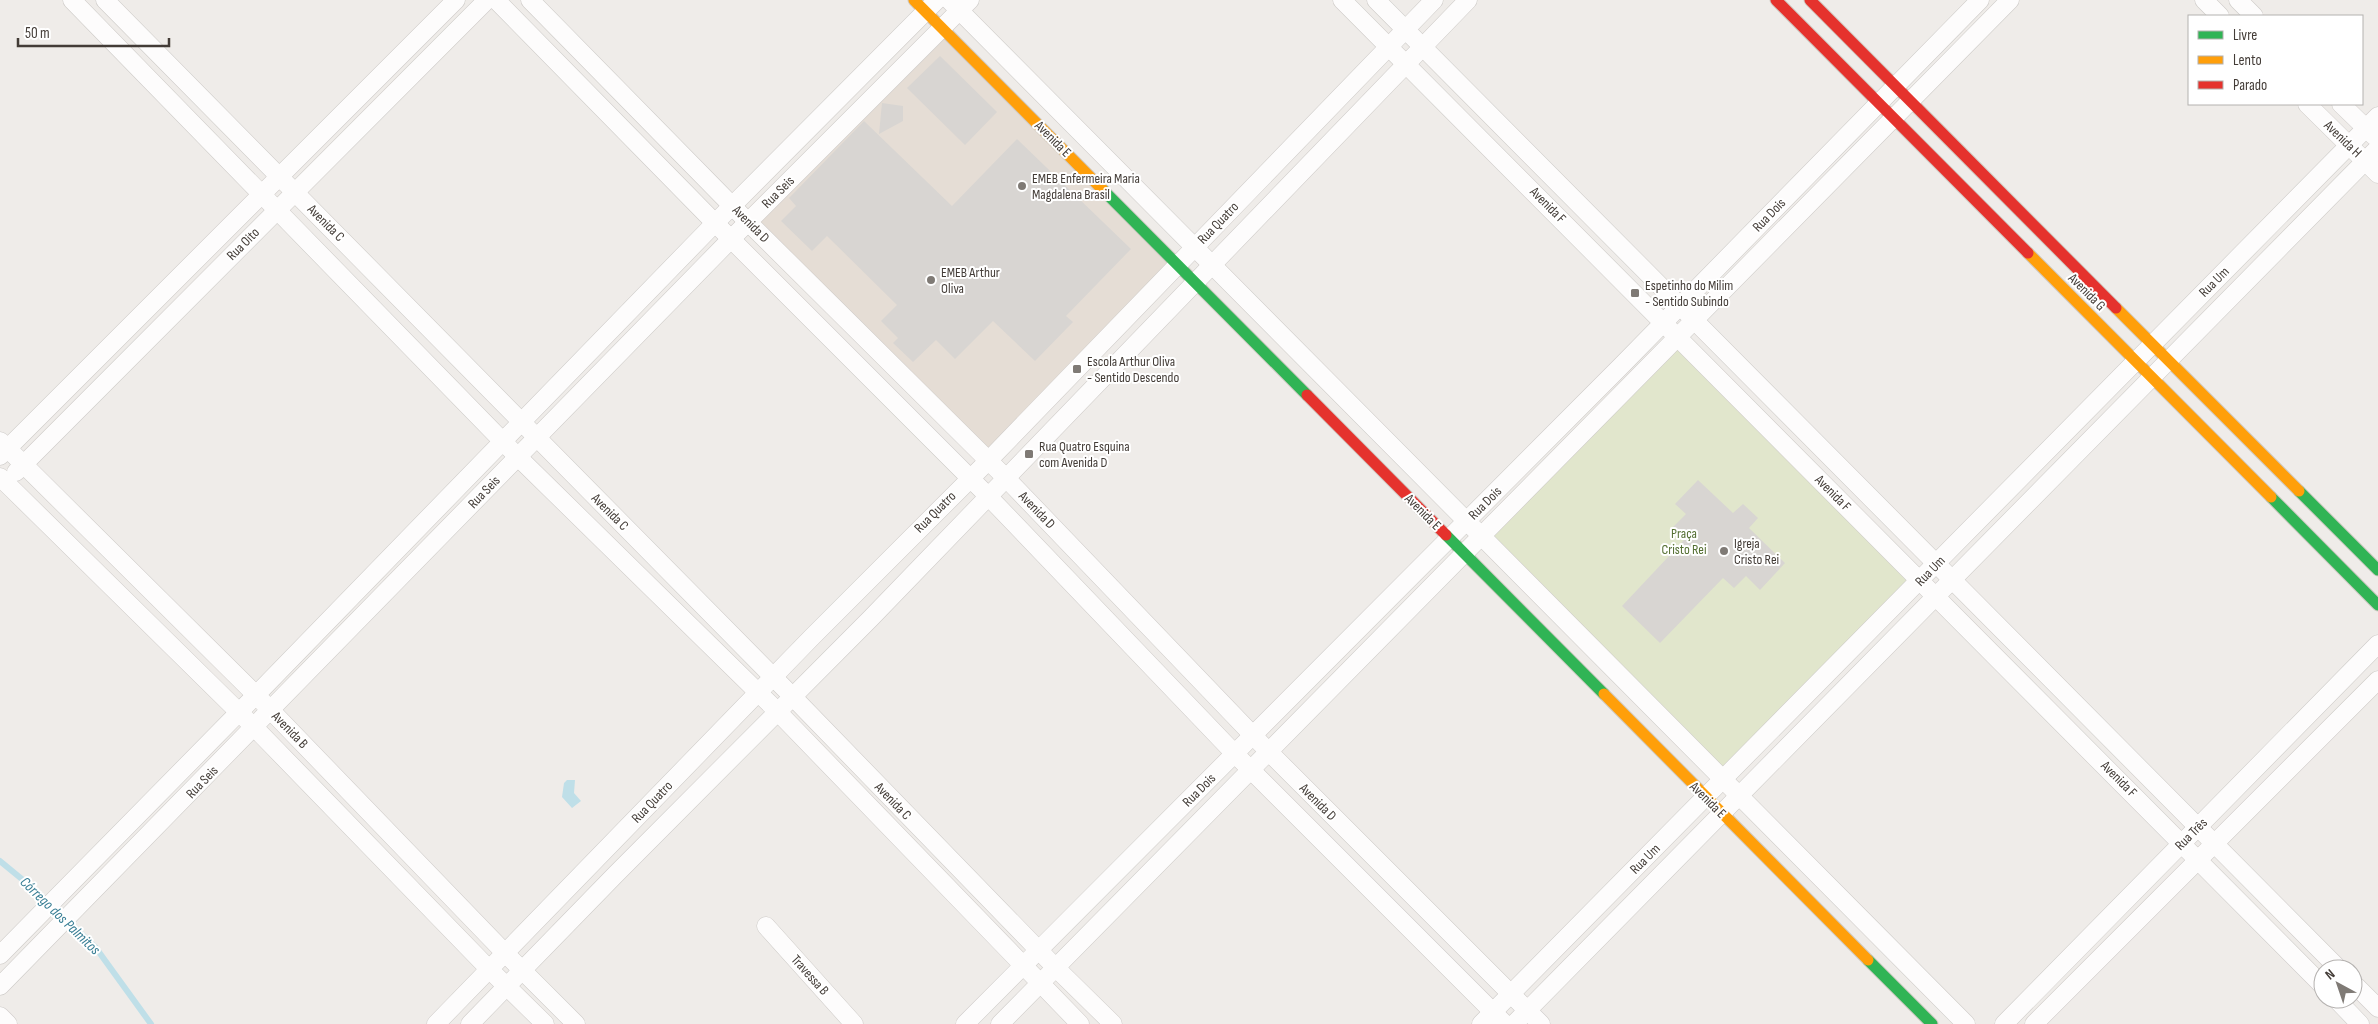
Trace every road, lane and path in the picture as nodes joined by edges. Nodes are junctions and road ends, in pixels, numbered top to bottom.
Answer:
1 (72, 0) edge
2 (105, 0) edge
3 (456, 0) edge
4 (487, 0) edge
5 (496, 0) edge
6 (530, 0) edge
7 (1342, 0) edge
8 (1376, 0) edge
9 (1434, 0) edge
10 (1468, 0) edge
11 (1776, 0) edge
12 (1810, 0) edge
13 (1980, 0) edge
14 (2010, 0) edge
15 (2204, 0) edge
16 (2238, 0) edge
17 (926, 4) edge
18 (960, 4) edge
19 (2219, 15) edge
20 (2253, 15) edge
21 (942, 28) junction
22 (1405, 29) junction
23 (1423, 46) junction
24 (1388, 47) junction
25 (1406, 63) junction
26 (1895, 86) junction
27 (1910, 102) junction
28 (1878, 104) junction
29 (2308, 105) edge
30 (2342, 105) edge
31 (1893, 119) junction
32 (2374, 128) edge
33 (2349, 146) junction
34 (2378, 148) edge
35 (2365, 161) junction
36 (2378, 174) edge
37 (280, 177) junction
38 (295, 192) junction
39 (261, 196) junction
40 (732, 205) junction
41 (2016, 207) junction
42 (277, 211) junction
43 (748, 222) junction
44 (715, 223) junction
45 (1998, 224) junction
46 (731, 239) junction
47 (1194, 248) junction
48 (1178, 264) junction
49 (1211, 265) junction
50 (1195, 282) junction
51 (1680, 306) junction
52 (1695, 320) junction
53 (1664, 323) junction
54 (1679, 337) junction
55 (2154, 344) junction
56 (2168, 360) junction
57 (2136, 362) junction
58 (2152, 377) junction
59 (522, 421) junction
60 (2233, 423) junction
61 (537, 438) junction
62 (502, 441) junction
63 (2217, 441) junction
64 (3, 449) edge
65 (518, 457) junction
66 (988, 461) junction
67 (24, 464) junction
68 (969, 477) junction
69 (1006, 478) junction
70 (2, 483) edge
71 (988, 496) junction
72 (1466, 522) junction
73 (1481, 536) junction
74 (1449, 539) junction
75 (1464, 554) junction
76 (1936, 564) junction
77 (2378, 570) edge
78 (1953, 579) junction
79 (1920, 581) junction
80 (1936, 596) junction
81 (694, 597) junction
82 (2378, 605) edge
83 (680, 615) junction
84 (2378, 644) edge
85 (1601, 657) junction
86 (1584, 674) junction
87 (773, 677) junction
88 (2378, 680) edge
89 (758, 692) junction
90 (256, 695) junction
91 (792, 696) junction
92 (272, 711) junction
93 (777, 711) junction
94 (239, 712) junction
95 (255, 728) junction
96 (1254, 735) junction
97 (1269, 752) junction
98 (1235, 754) junction
99 (1251, 770) junction
100 (1723, 780) junction
101 (1739, 797) junction
102 (1706, 798) junction
103 (1722, 813) junction
104 (2197, 827) junction
105 (2182, 842) junction
106 (2215, 844) junction
107 (1799, 857) junction
108 (2199, 860) junction
109 (418, 863) junction
110 (1783, 874) junction
111 (401, 879) junction
112 (766, 926) dead end
113 (1039, 950) junction
114 (505, 953) junction
115 (0, 955) edge
116 (2329, 959) edge
117 (1023, 966) junction
118 (1056, 968) junction
119 (488, 970) junction
120 (522, 970) junction
121 (2313, 976) edge
122 (1040, 984) junction
123 (0, 986) edge
124 (507, 987) junction
125 (2363, 993) edge
126 (1510, 995) junction
127 (2378, 1008) edge
128 (2346, 1009) edge
129 (1527, 1010) junction
130 (0, 1016) edge
131 (1493, 1020) edge
132 (8, 1024) edge
133 (436, 1024) edge
134 (470, 1024) edge
135 (545, 1024) edge
136 (576, 1024) edge
137 (854, 1024) edge
138 (965, 1024) edge
139 (1000, 1024) edge
140 (1080, 1024) edge
141 (1113, 1024) edge
142 (1514, 1024) edge
143 (1541, 1024) edge
144 (1932, 1024) edge
145 (1966, 1024) edge
146 (2004, 1024) edge
147 (2034, 1024) edge
148 (2360, 1024) edge

1 - 39 street, Avenida C
2 - 37 street, Avenida C
3 - 37 street, Rua Oito
4 - 38 street, Rua Oito
5 - 44 street, Avenida D
6 - 40 street, Avenida D
7 - 24 street, Avenida F
8 - 22 street, Avenida F
9 - 22 street, Rua Quatro
10 - 23 street, Rua Quatro
11 - 28 street, Avenida G
12 - 26 street, Avenida G
13 - 26 street, Rua Dois
14 - 27 street, Rua Dois
15 - 19 street
16 - 20 street
17 - 21 street, Avenida E
17 - 40 street, Rua Seis
18 - 21 street, Rua Seis
18 - 47 street, Avenida E
21 - 43 street, Rua Seis
21 - 48 street, Avenida E
22 - 23 street, Avenida F
22 - 24 street, Rua Quatro
23 - 25 street, Rua Quatro
23 - 51 street, Avenida F
24 - 25 street, Avenida F
24 - 47 street, Rua Quatro
25 - 49 street, Rua Quatro
25 - 53 street, Avenida F
26 - 27 street, Avenida G
26 - 28 street, Rua Dois
27 - 31 street, Rua Dois
27 - 41 street, Avenida G
28 - 31 street, Avenida G
28 - 51 street, Rua Dois
29 - 33 street, Avenida H
30 - 32 street, Avenida H
31 - 45 street, Avenida G
31 - 52 street, Rua Dois
32 - 33 street, Rua Um
33 - 35 street, Avenida H
33 - 55 street, Rua Um
34 - 35 street, Rua Um
35 - 36 street, Avenida H
35 - 56 street, Rua Um
37 - 38 street, Avenida C
37 - 39 street, Rua Oito
38 - 42 street, Rua Oito
38 - 59 street, Avenida C
39 - 42 street, Avenida C
39 - 64 street, Rua Oito
40 - 43 street, Avenida D
40 - 44 street, Rua Seis
41 - 45 street
41 - 55 street, Avenida G
42 - 62 street, Avenida C
42 - 67 street, Rua Oito
43 - 46 street, Rua Seis
43 - 66 street, Avenida D
44 - 46 street, Avenida D
44 - 59 street, Rua Seis
45 - 57 street, Avenida G
46 - 61 street, Rua Seis
46 - 68 street, Avenida D
47 - 48 street, Rua Quatro
47 - 49 street, Avenida E
48 - 50 street, Avenida E
48 - 66 street, Rua Quatro
49 - 50 street, Rua Quatro
49 - 72 street, Avenida E
50 - 69 street, Rua Quatro
50 - 74 street, Avenida E
51 - 52 street, Avenida F
51 - 53 street, Rua Dois
52 - 54 street, Rua Dois
52 - 76 street, Avenida F
53 - 54 street, Avenida F
53 - 72 street, Rua Dois
54 - 73 street, Rua Dois
54 - 79 street, Avenida F
55 - 56 street, Avenida G
55 - 57 street, Rua Um
56 - 58 street, Rua Um
56 - 60 street, Avenida G
57 - 58 street, Avenida G
57 - 76 street, Rua Um
58 - 63 street, Avenida G
58 - 78 street, Rua Um
59 - 61 street, Avenida C
59 - 62 street, Rua Seis
60 - 63 street
60 - 77 street, Avenida G
61 - 65 street, Rua Seis
61 - 81 street, Avenida C
62 - 65 street, Avenida C
62 - 90 street, Rua Seis
63 - 82 street, Avenida G
64 - 67 street, Avenida B
65 - 83 street, Avenida C
65 - 92 street, Rua Seis
66 - 68 street, Rua Quatro
66 - 69 street, Avenida D
67 - 70 street, Rua Oito
67 - 90 street, Avenida B
68 - 71 street, Avenida D
68 - 87 street, Rua Quatro
69 - 71 street, Rua Quatro
69 - 96 street, Avenida D
70 - 94 street, Avenida B
71 - 91 street, Rua Quatro
71 - 98 street, Avenida D
72 - 73 street, Avenida E
72 - 74 street, Rua Dois
73 - 75 street, Rua Dois
73 - 85 street, Avenida E
74 - 75 street, Avenida E
74 - 96 street, Rua Dois
75 - 86 street, Avenida E
75 - 97 street, Rua Dois
76 - 78 street, Avenida F
76 - 79 street, Rua Um
78 - 80 street, Rua Um
78 - 104 street, Avenida F
79 - 80 street, Avenida F
79 - 100 street, Rua Um
80 - 101 street, Rua Um
80 - 105 street, Avenida F
81 - 83 street
81 - 87 street, Avenida C
83 - 89 street, Avenida C
84 - 104 street, Rua Três
85 - 86 street
85 - 100 street, Avenida E
86 - 102 street, Avenida E
87 - 89 street, Rua Quatro
87 - 91 street, Avenida C
88 - 106 street, Rua Três
89 - 93 street, Avenida C
89 - 114 street, Rua Quatro
90 - 92 street, Avenida B
90 - 94 street, Rua Seis
91 - 93 street, Rua Quatro
91 - 113 street, Avenida C
92 - 95 street, Rua Seis
92 - 109 street, Avenida B
93 - 117 street, Avenida C
93 - 120 street, Rua Quatro
94 - 95 street, Avenida B
94 - 115 street, Rua Seis
95 - 111 street, Avenida B
95 - 123 street, Rua Seis
96 - 97 street, Avenida D
96 - 98 street, Rua Dois
97 - 99 street, Rua Dois
97 - 126 street, Avenida D
98 - 99 street, Avenida D
98 - 113 street, Rua Dois
99 - 118 street, Rua Dois
99 - 131 street, Avenida D
100 - 101 street, Avenida E
100 - 102 street, Rua Um
101 - 103 street, Rua Um
101 - 107 street, Avenida E
102 - 103 street, Avenida E
102 - 126 street, Rua Um
103 - 110 street, Avenida E
103 - 129 street, Rua Um
104 - 105 street, Rua Três
104 - 106 street, Avenida F
105 - 108 street, Avenida F
105 - 146 street, Rua Três
106 - 108 street, Rua Três
106 - 116 street, Avenida F
107 - 110 street
107 - 145 street, Avenida E
108 - 121 street, Avenida F
108 - 147 street, Rua Três
109 - 111 street
109 - 114 street, Avenida B
110 - 144 street, Avenida E
111 - 119 street, Avenida B
112 - 137 street, Travessa B
113 - 117 street, Rua Dois
113 - 118 street, Avenida C
114 - 119 street, Rua Quatro
114 - 120 street, Avenida B
117 - 122 street, Avenida C
117 - 138 street, Rua Dois
118 - 122 street, Rua Dois
118 - 141 street, Avenida C
119 - 124 street, Avenida B
119 - 133 street, Rua Quatro
120 - 124 street, Rua Quatro
120 - 136 street, Avenida B
122 - 139 street, Rua Dois
122 - 140 street, Avenida C
124 - 134 street, Rua Quatro
124 - 135 street, Avenida B
125 - 127 street
126 - 129 street, Avenida D
126 - 131 street, Rua Um
128 - 148 street
129 - 142 street, Rua Um
129 - 143 street, Avenida D
130 - 132 street

